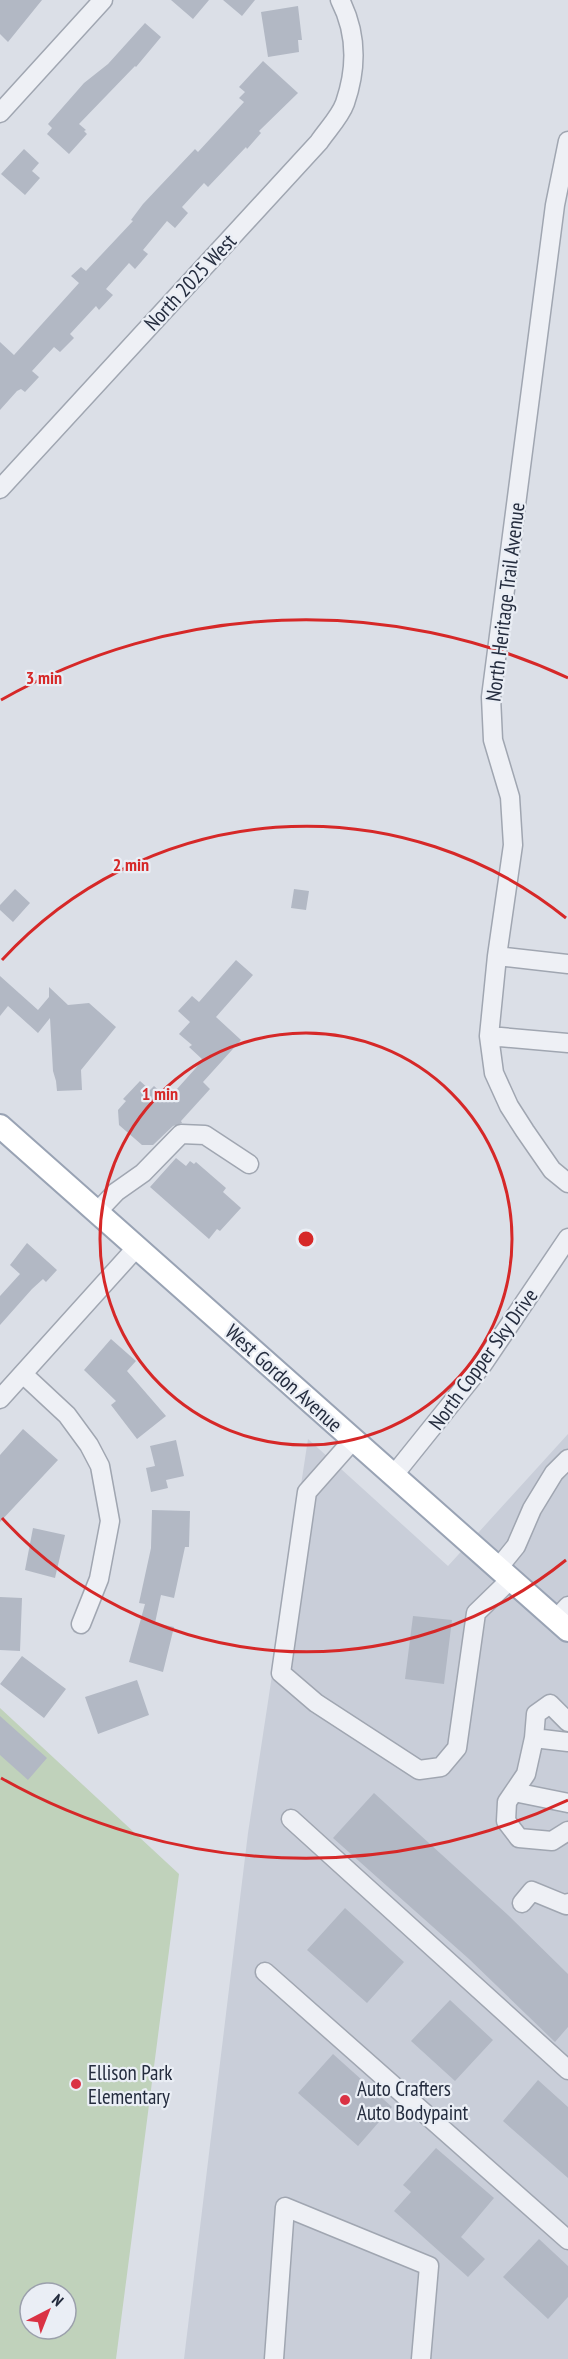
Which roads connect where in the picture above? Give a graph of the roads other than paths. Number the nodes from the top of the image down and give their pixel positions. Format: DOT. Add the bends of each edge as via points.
graph roads {
  1 [pos="103,0"];
  2 [pos="340,0"];
  3 [pos="0,113"];
  4 [pos="568,141"];
  5 [pos="0,489"];
  6 [pos="497,956"];
  7 [pos="568,964"];
  8 [pos="489,1036"];
  9 [pos="568,1043"];
  10 [pos="0,1126"];
  11 [pos="249,1164"];
  12 [pos="568,1183"];
  13 [pos="97,1212"];
  14 [pos="568,1239"];
  15 [pos="137,1247"];
  16 [pos="23,1374"];
  17 [pos="0,1399"];
  18 [pos="354,1440"];
  19 [pos="568,1459"];
  20 [pos="393,1476"];
  21 [pos="505,1573"];
  22 [pos="564,1618"];
  23 [pos="81,1624"];
  24 [pos="568,1722"];
  25 [pos="534,1738"];
  26 [pos="568,1742"];
  27 [pos="514,1792"];
  28 [pos="568,1803"];
  29 [pos="291,1819"];
  30 [pos="568,1831"];
  31 [pos="522,1903"];
  32 [pos="568,1903"];
  33 [pos="265,1972"];
  34 [pos="568,2070"];
  35 [pos="568,2240"];
  36 [pos="274,2359"];
  37 [pos="421,2359"];
  1 -- 3 [label="street"];
  2 -- 5 [label="street, North 2025 West" via="350,18 355,59 344,105 319,142"];
  4 -- 6 [label="street, North Heritage Trail Avenue" via="555,205 491,697 493,740 510,797 513,845"];
  6 -- 7 [label="street"];
  6 -- 8 [label="street, North Heritage Trail Avenue"];
  8 -- 9 [label="street"];
  8 -- 12 [label="street, North Heritage Trail Avenue" via="494,1073 509,1106 552,1170"];
  10 -- 13 [label="main road, West Gordon Avenue"];
  11 -- 13 [label="street" via="205,1135 182,1134"];
  13 -- 15 [label="main road, West Gordon Avenue"];
  14 -- 20 [label="street, North Copper Sky Drive" via="483,1364"];
  15 -- 16 [label="street"];
  15 -- 18 [label="main road, West Gordon Avenue"];
  16 -- 17 [label="street"];
  16 -- 23 [label="street" via="67,1415 100,1466 110,1521 99,1579"];
  18 -- 20 [label="main road, West Gordon Avenue"];
  18 -- 21 [label="street" via="307,1492 281,1673 308,1696 419,1770 441,1767 457,1748 476,1613"];
  19 -- 21 [label="street" via="554,1473 532,1509"];
  20 -- 21 [label="main road, West Gordon Avenue"];
  21 -- 22 [label="main road, West Gordon Avenue"];
  24 -- 25 [label="street" via="550,1704 536,1714"];
  25 -- 26 [label="street"];
  25 -- 27 [label="street" via="526,1774"];
  27 -- 28 [label="street"];
  27 -- 30 [label="street" via="507,1802 506,1821 519,1838 552,1841"];
  29 -- 34 [label="street"];
  31 -- 32 [label="street" via="532,1891"];
  33 -- 35 [label="street"];
  36 -- 37 [label="street" via="285,2207 429,2266"];
}
